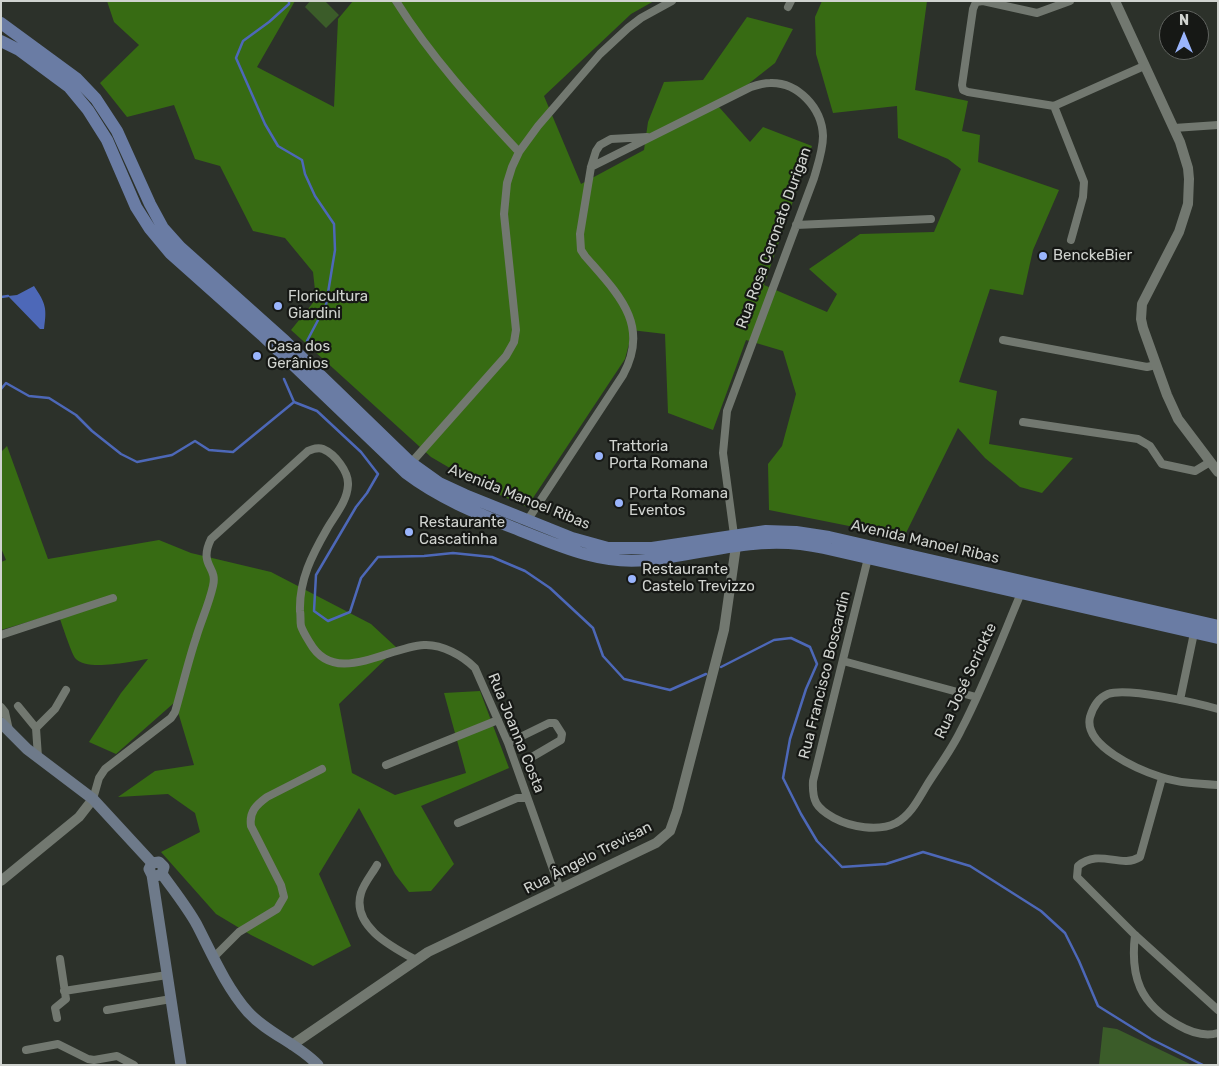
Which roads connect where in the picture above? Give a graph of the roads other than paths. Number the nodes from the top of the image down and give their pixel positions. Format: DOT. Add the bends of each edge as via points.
graph roads {
  1 [pos="396,1"];
  2 [pos="672,1"];
  3 [pos="1070,1"];
  4 [pos="1115,1"];
  5 [pos="976,2"];
  6 [pos="1,23"];
  7 [pos="1,41"];
  8 [pos="1144,66"];
  9 [pos="1054,106"];
  10 [pos="1218,125"];
  11 [pos="1174,128"];
  12 [pos="654,136"];
  13 [pos="519,152"];
  14 [pos="591,167"];
  15 [pos="931,219"];
  16 [pos="796,225"];
  17 [pos="1071,240"];
  18 [pos="266,331"];
  19 [pos="1003,340"];
  20 [pos="285,341"];
  21 [pos="272,345"];
  22 [pos="1156,365"];
  23 [pos="1023,422"];
  24 [pos="1210,462"];
  25 [pos="408,468"];
  26 [pos="1218,472"];
  27 [pos="527,520"];
  28 [pos="500,522"];
  29 [pos="735,540"];
  30 [pos="855,543"];
  31 [pos="824,548"];
  32 [pos="901,553"];
  33 [pos="868,558"];
  34 [pos="1016,580"];
  35 [pos="1044,586"];
  36 [pos="1000,588"];
  37 [pos="1021,593"];
  38 [pos="113,598"];
  39 [pos="1182,618"];
  40 [pos="1147,622"];
  41 [pos="1218,627"];
  42 [pos="1194,633"];
  43 [pos="1,635"];
  44 [pos="1218,638"];
  45 [pos="843,661"];
  46 [pos="66,690"];
  47 [pos="976,696"];
  48 [pos="1180,700"];
  49 [pos="18,706"];
  50 [pos="1,707"];
  51 [pos="1218,709"];
  52 [pos="498,720"];
  53 [pos="1,723"];
  54 [pos="36,728"];
  55 [pos="10,732"];
  56 [pos="508,743"];
  57 [pos="38,757"];
  58 [pos="532,757"];
  59 [pos="386,765"];
  60 [pos="322,768"];
  61 [pos="1162,778"];
  62 [pos="1218,785"];
  63 [pos="527,798"];
  64 [pos="814,798"];
  65 [pos="93,799"];
  66 [pos="458,823"];
  67 [pos="377,865"];
  68 [pos="157,875"];
  69 [pos="1,881"];
  70 [pos="560,889"];
  71 [pos="1135,935"];
  72 [pos="214,957"];
  73 [pos="60,959"];
  74 [pos="416,960"];
  75 [pos="167,975"];
  76 [pos="64,991"];
  77 [pos="171,999"];
  78 [pos="107,1010"];
  79 [pos="1218,1010"];
  80 [pos="57,1018"];
  81 [pos="1218,1033"];
  82 [pos="292,1045"];
  83 [pos="26,1050"];
  84 [pos="92,1062"];
  85 [pos="134,1065"];
  86 [pos="181,1065"];
  87 [pos="318,1065"];
  1 -- 13 [label="street" via="455,81"];
  2 -- 13 [label="street" via="641,18 614,39 544,118"];
  3 -- 5 [label="street" via="1037,13"];
  4 -- 8 [label="street"];
  5 -- 9 [label="street" via="963,90"];
  6 -- 18 [label="main road, Avenida Manoel Ribas" via="76,78 96,99 117,131 164,228"];
  7 -- 18 [label="main road, Avenida Manoel Ribas" via="19,50 69,87 107,140 136,207 150,229 170,253"];
  8 -- 9 [label="street"];
  8 -- 11 [label="street"];
  9 -- 17 [label="street" via="1084,182"];
  10 -- 11 [label="street"];
  11 -- 22 [label="street" via="1188,168 1190,192 1179,232 1142,304 1143,328"];
  12 -- 14 [label="street, Rua Rosa Ceronato Durigan"];
  12 -- 14 [label="street" via="605,141 596,151"];
  12 -- 16 [label="street, Rua Rosa Ceronato Durigan" via="751,87 770,83 791,87 816,111 823,136 816,170"];
  13 -- 25 [label="street" via="507,183 504,214 515,319 514,342 506,356"];
  14 -- 27 [label="street" via="580,234 581,250 620,297 628,312 633,348 623,375"];
  15 -- 16 [label="street"];
  16 -- 29 [label="street, Rua Rosa Ceronato Durigan" via="728,411 723,453"];
  18 -- 20 [label="main road, Avenida Manoel Ribas"];
  18 -- 21 [label="main road, Avenida Manoel Ribas"];
  19 -- 22 [label="street" via="1147,367"];
  20 -- 21 [label="main road" via="279,340"];
  20 -- 25 [label="main road, Avenida Manoel Ribas"];
  21 -- 25 [label="main road, Avenida Manoel Ribas"];
  22 -- 24 [label="street" via="1178,418"];
  23 -- 24 [label="street" via="1138,439 1150,446 1162,464 1181,470 1195,471"];
  24 -- 26 [label="street"];
  25 -- 27 [label="main road, Avenida Manoel Ribas" via="452,490"];
  25 -- 28 [label="main road, Avenida Manoel Ribas" via="438,495"];
  27 -- 28 [label="main road" via="522,525"];
  27 -- 29 [label="main road, Avenida Manoel Ribas" via="586,543 621,549"];
  28 -- 29 [label="main road, Avenida Manoel Ribas" via="567,549 614,560 644,561"];
  29 -- 30 [label="main road, Avenida Manoel Ribas" via="766,531 796,532"];
  29 -- 31 [label="main road, Avenida Manoel Ribas"];
  29 -- 70 [label="street, Rua Ângelo Trevisan" via="725,624 670,831 656,843"];
  30 -- 31 [label="main road" via="854,547 847,549"];
  30 -- 32 [label="main road, Avenida Manoel Ribas"];
  31 -- 33 [label="main road, Avenida Manoel Ribas"];
  32 -- 33 [label="main road" via="880,552"];
  32 -- 34 [label="main road, Avenida Manoel Ribas"];
  33 -- 36 [label="main road, Avenida Manoel Ribas"];
  33 -- 45 [label="street, Rua Francisco Boscardin"];
  34 -- 35 [label="main road, Avenida Manoel Ribas"];
  34 -- 36 [label="main road" via="1012,585"];
  35 -- 37 [label="main road" via="1027,588"];
  35 -- 39 [label="main road, Avenida Manoel Ribas"];
  36 -- 37 [label="main road, Avenida Manoel Ribas"];
  37 -- 40 [label="main road, Avenida Manoel Ribas"];
  37 -- 47 [label="street, Rua José Scrickte"];
  38 -- 43 [label="street"];
  39 -- 40 [label="main road" via="1177,623"];
  39 -- 41 [label="main road, Avenida Manoel Ribas"];
  40 -- 42 [label="main road, Avenida Manoel Ribas"];
  41 -- 42 [label="main road" via="1199,628"];
  42 -- 44 [label="main road, Avenida Manoel Ribas"];
  42 -- 48 [label="street"];
  45 -- 47 [label="street"];
  45 -- 64 [label="street, Rua Francisco Boscardin" via="815,772"];
  46 -- 54 [label="street" via="55,709"];
  47 -- 64 [label="street, Rua José Scrickte" via="957,738 913,806 898,822 870,828 848,824 830,815 816,804"];
  48 -- 51 [label="street"];
  48 -- 61 [label="street" via="1109,693 1100,698 1090,719 1093,736 1111,754"];
  49 -- 54 [label="street"];
  50 -- 55 [label="street"];
  52 -- 56 [label="street, Rua Joanna Costa"];
  52 -- 59 [label="street"];
  52 -- 65 [label="street, Rua Joanna Costa" via="475,668 467,660 438,647 412,647 341,665 316,653 301,626 304,578 308,564 343,503 348,485 344,469 323,449 315,448 211,539 206,558 213,587 175,712 172,718 104,769"];
  53 -- 55 [label="main road"];
  54 -- 57 [label="street"];
  55 -- 57 [label="main road"];
  56 -- 58 [label="street" via="555,723 562,734 561,740"];
  56 -- 63 [label="street, Rua Joanna Costa"];
  57 -- 65 [label="main road"];
  60 -- 72 [label="street" via="267,797 253,810 252,826 284,897 277,909 239,932"];
  61 -- 62 [label="street"];
  61 -- 71 [label="street" via="1140,857 1135,860 1092,858 1084,861 1076,871 1081,883"];
  63 -- 66 [label="street" via="517,798"];
  63 -- 70 [label="street, Rua Joanna Costa"];
  65 -- 68 [label="main road" via="152,863 149,869"];
  65 -- 69 [label="street" via="79,817"];
  67 -- 74 [label="street" via="362,892 360,902 365,920 384,940"];
  68 -- 72 [label="main road" via="190,914"];
  68 -- 75 [label="main road"];
  70 -- 74 [label="street, Rua Ângelo Trevisan"];
  71 -- 79 [label="street"];
  71 -- 81 [label="street" via="1134,969 1153,1009 1199,1034 1210,1036"];
  72 -- 82 [label="main road" via="246,1010 262,1026"];
  73 -- 76 [label="street"];
  74 -- 82 [label="street, Rua Ângelo Trevisan"];
  75 -- 76 [label="street"];
  75 -- 77 [label="main road"];
  76 -- 80 [label="street" via="66,999 55,1008"];
  77 -- 78 [label="street"];
  77 -- 86 [label="main road"];
  82 -- 87 [label="main road"];
  83 -- 84 [label="street" via="58,1044"];
  84 -- 85 [label="street" via="117,1056"];
}
